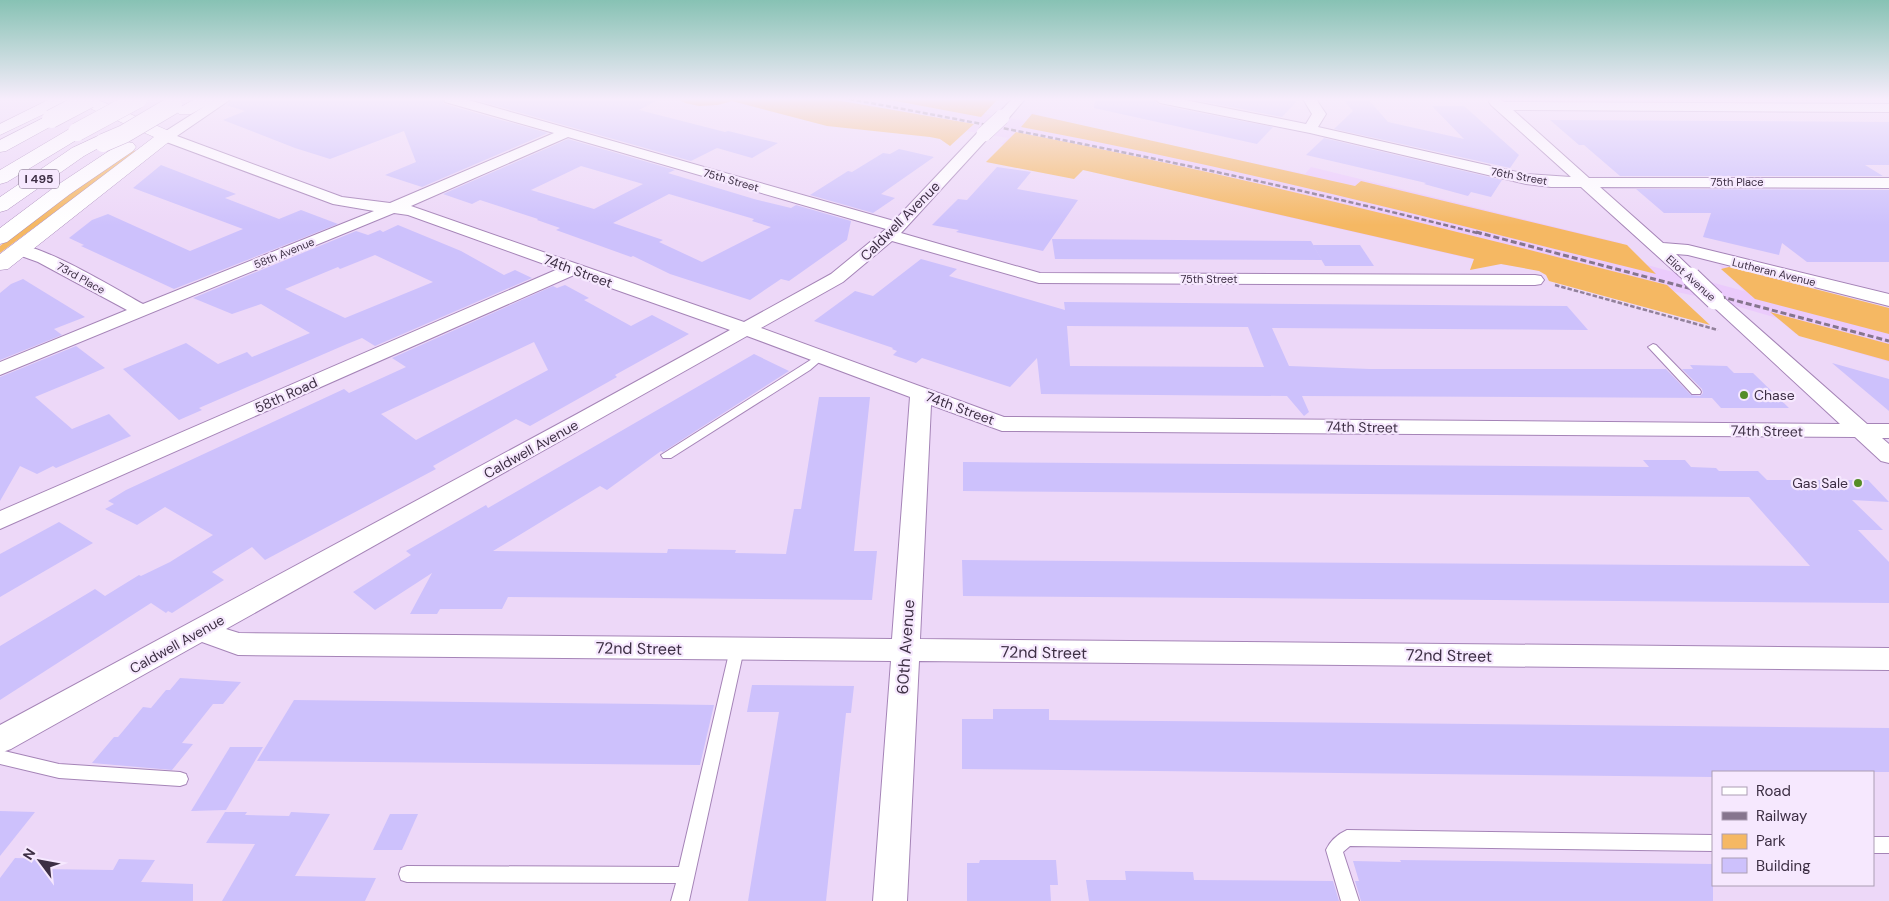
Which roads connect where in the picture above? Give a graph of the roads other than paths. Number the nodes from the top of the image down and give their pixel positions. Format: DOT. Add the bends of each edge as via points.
graph roads {
  1 [pos="17,141"];
  2 [pos="35,141"];
  3 [pos="45,141"];
  4 [pos="103,141"];
  5 [pos="134,141"];
  6 [pos="161,141"];
  7 [pos="177,141"];
  8 [pos="545,141"];
  9 [pos="596,141"];
  10 [pos="977,141"];
  11 [pos="1362,141"];
  12 [pos="1540,141"];
  13 [pos="0,147"];
  14 [pos="0,160"];
  15 [pos="0,178"];
  16 [pos="1585,182"];
  17 [pos="1889,183"];
  18 [pos="0,206"];
  19 [pos="393,208"];
  20 [pos="894,231"];
  21 [pos="0,238"];
  22 [pos="1658,248"];
  23 [pos="19,249"];
  24 [pos="0,264"];
  25 [pos="572,269"];
  26 [pos="1535,280"];
  27 [pos="1834,286"];
  28 [pos="1889,287"];
  29 [pos="1889,300"];
  30 [pos="142,311"];
  31 [pos="745,330"];
  32 [pos="1654,347"];
  33 [pos="820,357"];
  34 [pos="0,369"];
  35 [pos="1696,392"];
  36 [pos="921,394"];
  37 [pos="1862,431"];
  38 [pos="1889,431"];
  39 [pos="667,455"];
  40 [pos="1889,456"];
  41 [pos="0,521"];
  42 [pos="201,631"];
  43 [pos="737,649"];
  44 [pos="904,650"];
  45 [pos="1889,660"];
  46 [pos="0,740"];
  47 [pos="0,757"];
  48 [pos="180,779"];
  49 [pos="1712,843"];
  50 [pos="1874,845"];
  51 [pos="1889,845"];
  52 [pos="406,874"];
  53 [pos="685,875"];
  54 [pos="680,901"];
  55 [pos="890,901"];
  56 [pos="1350,901"];
  1 -- 13 [label="main road"];
  2 -- 14 [label="main road"];
  3 -- 15 [label="main road, I 495"];
  4 -- 18 [label="main road, I 495, bridge" via="78,152"];
  5 -- 21 [label="main road"];
  6 -- 23 [label="main road"];
  7 -- 19 [label="street, 74th Street" via="339,201"];
  8 -- 19 [label="street, 58th Avenue"];
  9 -- 20 [label="street, 75th Street"];
  10 -- 20 [label="street, Caldwell Avenue, bridge"];
  11 -- 16 [label="street, 76th Street" via="1526,179"];
  12 -- 16 [label="street, Eliot Avenue"];
  16 -- 17 [label="street, 75th Place"];
  16 -- 22 [label="street, Eliot Avenue"];
  19 -- 25 [label="street, 74th Street" via="411,211"];
  19 -- 30 [label="street, 58th Avenue"];
  20 -- 26 [label="street, 75th Street" via="1039,278"];
  20 -- 31 [label="street, Caldwell Avenue" via="862,261"];
  22 -- 27 [label="street, Lutheran Avenue" via="1688,250"];
  22 -- 37 [label="street, Eliot Avenue, bridge"];
  23 -- 24 [label="main road"];
  23 -- 30 [label="street, 73rd Place" via="44,258"];
  25 -- 31 [label="street, 74th Street"];
  25 -- 41 [label="street, 58th Road"];
  27 -- 28 [label="street"];
  27 -- 29 [label="street, Lutheran Avenue"];
  30 -- 34 [label="street, 58th Avenue"];
  31 -- 33 [label="street, 74th Street"];
  31 -- 42 [label="street, Caldwell Avenue"];
  32 -- 35 [label="lane"];
  33 -- 36 [label="street, 74th Street"];
  33 -- 39 [label="lane"];
  36 -- 37 [label="street, 74th Street" via="1002,424"];
  36 -- 44 [label="street, 60th Avenue"];
  37 -- 38 [label="street, 74th Street"];
  37 -- 40 [label="street, Eliot Avenue"];
  42 -- 43 [label="street, 72nd Street" via="238,644"];
  42 -- 46 [label="street, Caldwell Avenue"];
  43 -- 44 [label="street, 72nd Street"];
  43 -- 53 [label="lane"];
  44 -- 45 [label="street, 72nd Street"];
  44 -- 55 [label="street, 60th Avenue"];
  47 -- 48 [label="lane" via="59,771"];
  49 -- 56 [label="lane" via="1347,838 1334,850"];
  50 -- 51 [label="lane"];
  52 -- 53 [label="lane"];
  53 -- 54 [label="lane"];
}
